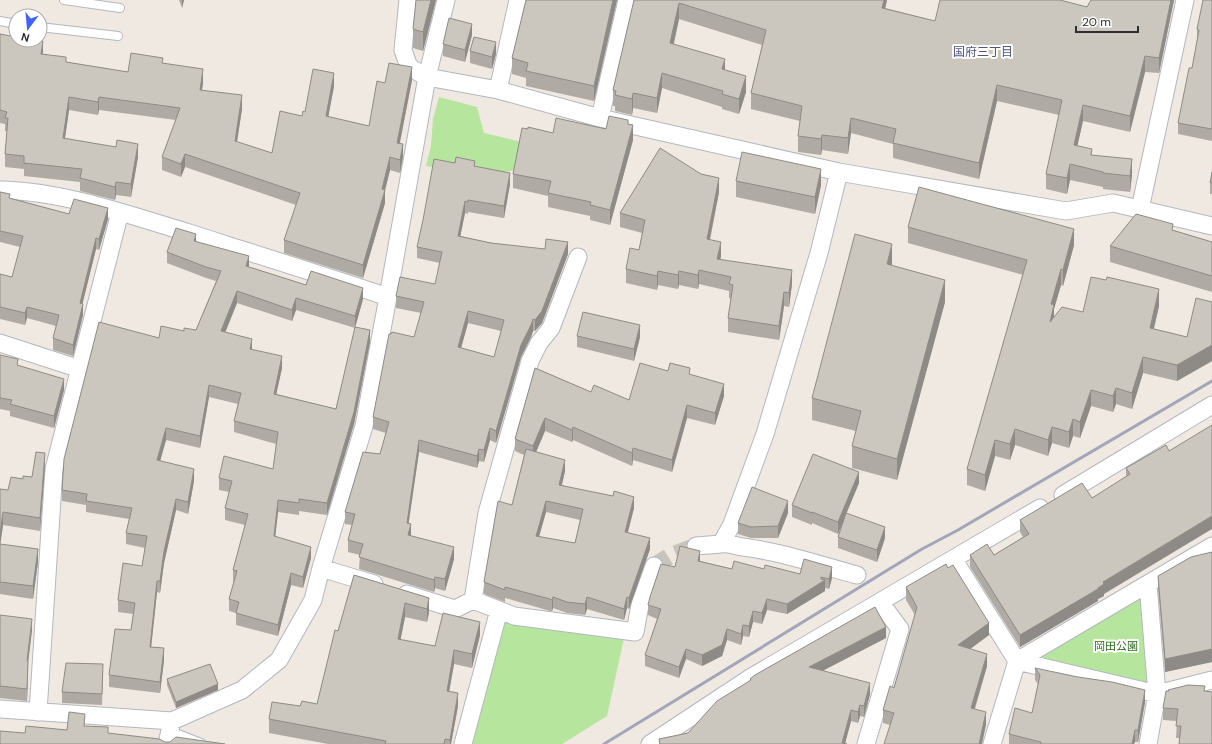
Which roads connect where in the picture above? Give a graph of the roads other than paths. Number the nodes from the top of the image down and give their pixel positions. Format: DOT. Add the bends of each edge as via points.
graph roads {
  1 [pos="64,0"];
  2 [pos="408,0"];
  3 [pos="446,0"];
  4 [pos="518,0"];
  5 [pos="627,0"];
  6 [pos="1186,0"];
  7 [pos="120,8"];
  8 [pos="48,28"];
  9 [pos="118,36"];
  10 [pos="427,77"];
  11 [pos="498,90"];
  12 [pos="600,118"];
  13 [pos="839,172"];
  14 [pos="0,190"];
  15 [pos="1140,209"];
  16 [pos="120,212"];
  17 [pos="1212,226"];
  18 [pos="578,257"];
  19 [pos="388,296"];
  20 [pos="0,344"];
  21 [pos="80,369"];
  22 [pos="1212,405"];
  23 [pos="721,544"];
  24 [pos="696,546"];
  25 [pos="1212,546"];
  26 [pos="954,560"];
  27 [pos="654,566"];
  28 [pos="321,568"];
  29 [pos="857,575"];
  30 [pos="1148,584"];
  31 [pos="473,600"];
  32 [pos="880,602"];
  33 [pos="499,610"];
  34 [pos="1017,661"];
  35 [pos="1212,680"];
  36 [pos="1157,694"];
  37 [pos="0,708"];
  38 [pos="38,712"];
  39 [pos="170,732"];
  40 [pos="204,744"];
  41 [pos="463,744"];
  42 [pos="650,744"];
  43 [pos="866,744"];
  44 [pos="992,744"];
  45 [pos="1148,744"];
  1 -- 7 [label="lane"];
  2 -- 10 [label="street" via="403,50 409,68"];
  3 -- 10 [label="street"];
  4 -- 11 [label="street"];
  5 -- 12 [label="street"];
  6 -- 15 [label="street"];
  8 -- 9 [label="lane"];
  10 -- 11 [label="street"];
  10 -- 19 [label="street"];
  11 -- 12 [label="street"];
  12 -- 13 [label="street"];
  13 -- 15 [label="street" via="1066,211 1113,203"];
  13 -- 23 [label="street" via="819,253 764,434 732,524"];
  14 -- 16 [label="street" via="18,190 52,196"];
  15 -- 17 [label="street"];
  16 -- 19 [label="street"];
  16 -- 21 [label="street"];
  18 -- 31 [label="street" via="551,328 540,343 528,368 487,513"];
  19 -- 28 [label="street" via="364,426"];
  20 -- 21 [label="street"];
  21 -- 38 [label="street" via="54,469"];
  22 -- 26 [label="street" via="1008,521"];
  23 -- 24 [label="street"];
  23 -- 29 [label="street" via="730,543 764,549"];
  25 -- 30 [label="street"];
  26 -- 32 [label="street"];
  26 -- 34 [label="street"];
  27 -- 33 [label="street" via="640,605 634,632 514,616"];
  28 -- 31 [label="street" via="455,609"];
  28 -- 39 [label="street" via="313,600 279,660 242,690"];
  30 -- 34 [label="street"];
  30 -- 36 [label="street"];
  31 -- 33 [label="street"];
  32 -- 42 [label="street" via="750,678"];
  32 -- 43 [label="street" via="900,629"];
  33 -- 41 [label="street"];
  34 -- 36 [label="street"];
  34 -- 44 [label="street"];
  35 -- 36 [label="street"];
  36 -- 45 [label="street"];
  37 -- 38 [label="street"];
  38 -- 39 [label="street"];
  39 -- 40 [label="lane"];
}
